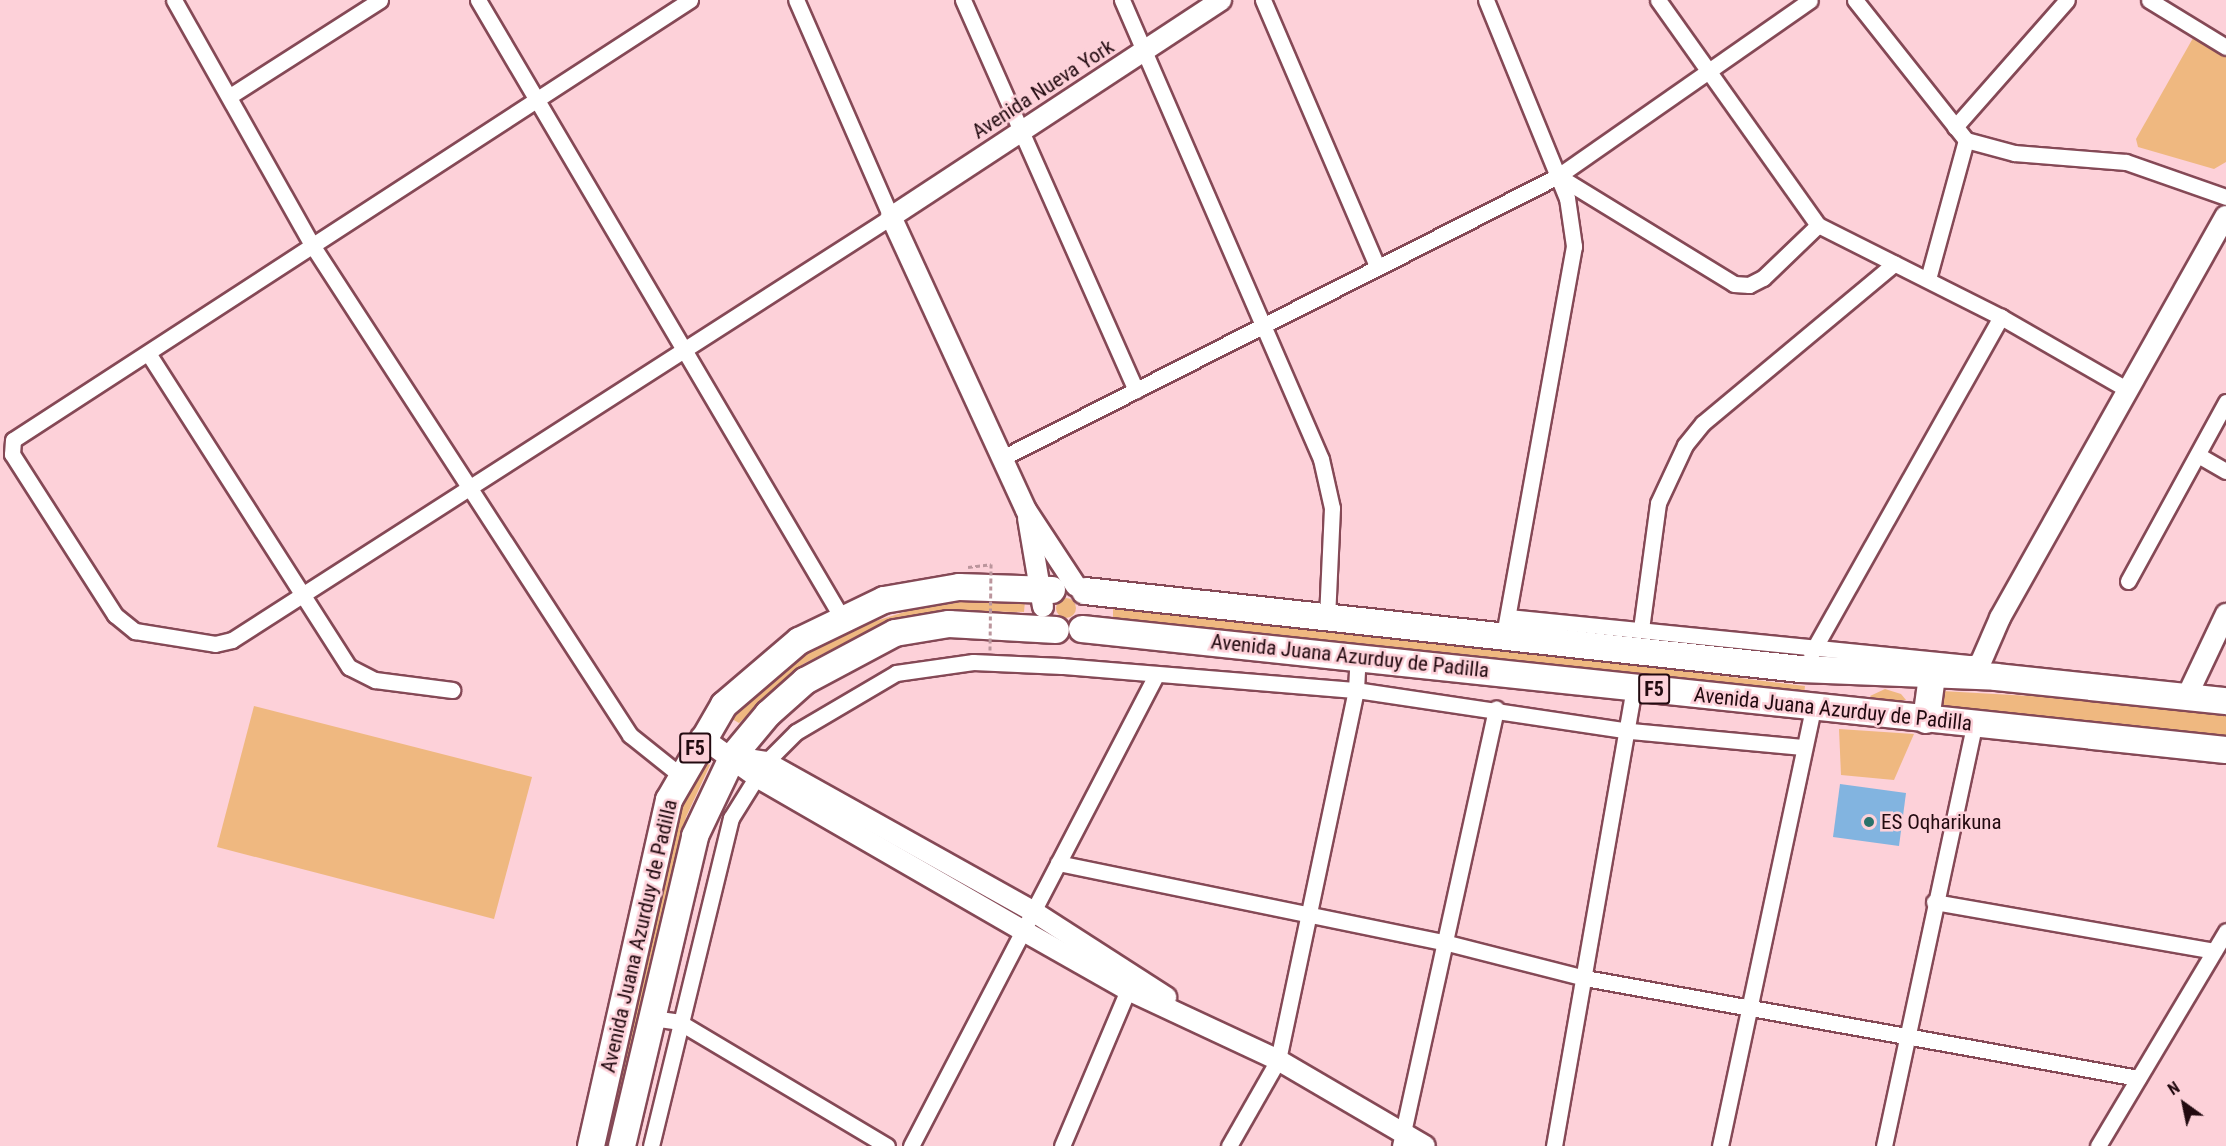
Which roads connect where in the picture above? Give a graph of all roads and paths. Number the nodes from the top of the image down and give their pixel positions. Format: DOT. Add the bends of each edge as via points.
graph roads {
  1 [pos="174,0"];
  2 [pos="380,0"];
  3 [pos="478,0"];
  4 [pos="690,0"];
  5 [pos="796,0"];
  6 [pos="963,0"];
  7 [pos="1122,0"];
  8 [pos="1221,0"];
  9 [pos="1263,0"];
  10 [pos="1486,0"];
  11 [pos="1658,0"];
  12 [pos="1810,0"];
  13 [pos="1855,0"];
  14 [pos="2067,0"];
  15 [pos="2151,4"];
  16 [pos="2226,47"];
  17 [pos="1146,50"];
  18 [pos="1708,70"];
  19 [pos="230,96"];
  20 [pos="536,100"];
  21 [pos="1955,127"];
  22 [pos="1021,132"];
  23 [pos="1966,140"];
  24 [pos="1558,176"];
  25 [pos="2226,197"];
  26 [pos="2226,216"];
  27 [pos="891,217"];
  28 [pos="1818,225"];
  29 [pos="312,245"];
  30 [pos="1894,264"];
  31 [pos="1377,266"];
  32 [pos="1928,279"];
  33 [pos="2001,317"];
  34 [pos="1263,324"];
  35 [pos="148,352"];
  36 [pos="682,354"];
  37 [pos="1136,390"];
  38 [pos="2128,390"];
  39 [pos="2226,402"];
  40 [pos="2198,455"];
  41 [pos="1002,458"];
  42 [pos="2226,471"];
  43 [pos="472,491"];
  44 [pos="1026,510"];
  45 [pos="968,563"];
  46 [pos="2128,581"];
  47 [pos="1059,593"];
  48 [pos="303,597"];
  49 [pos="2226,614"];
  50 [pos="842,618"];
  51 [pos="1327,619"];
  52 [pos="1506,628"];
  53 [pos="1082,629"];
  54 [pos="1641,629"];
  55 [pos="1056,630"];
  56 [pos="1816,646"];
  57 [pos="990,650"];
  58 [pos="1358,655"];
  59 [pos="1980,664"];
  60 [pos="1802,669"];
  61 [pos="1852,673"];
  62 [pos="1932,676"];
  63 [pos="1155,677"];
  64 [pos="1634,686"];
  65 [pos="452,690"];
  66 [pos="1356,690"];
  67 [pos="2187,696"];
  68 [pos="2226,701"];
  69 [pos="1496,708"];
  70 [pos="1813,708"];
  71 [pos="1846,711"];
  72 [pos="1926,720"];
  73 [pos="1974,725"];
  74 [pos="1630,731"];
  75 [pos="701,737"];
  76 [pos="1803,747"];
  77 [pos="2226,750"];
  78 [pos="733,756"];
  79 [pos="761,769"];
  80 [pos="680,775"];
  81 [pos="1058,863"];
  82 [pos="1934,902"];
  83 [pos="1031,910"];
  84 [pos="1308,916"];
  85 [pos="1020,929"];
  86 [pos="2226,931"];
  87 [pos="1448,943"];
  88 [pos="2214,951"];
  89 [pos="1585,978"];
  90 [pos="1128,990"];
  91 [pos="1749,1009"];
  92 [pos="652,1018"];
  93 [pos="679,1022"];
  94 [pos="1206,1023"];
  95 [pos="1907,1037"];
  96 [pos="1278,1060"];
  97 [pos="2138,1078"];
  98 [pos="1403,1141"];
  99 [pos="591,1146"];
  100 [pos="622,1146"];
  101 [pos="651,1146"];
  102 [pos="888,1146"];
  103 [pos="911,1146"];
  104 [pos="1062,1146"];
  105 [pos="1229,1146"];
  106 [pos="1425,1146"];
  107 [pos="1554,1146"];
  108 [pos="1720,1146"];
  109 [pos="1884,1146"];
  110 [pos="2098,1146"];
  1 -- 19 [label="street"];
  2 -- 19 [label="street"];
  3 -- 20 [label="street"];
  4 -- 20 [label="street"];
  5 -- 27 [label="street"];
  6 -- 22 [label="street"];
  7 -- 17 [label="street"];
  8 -- 17 [label="street, Avenida Nueva York"];
  9 -- 31 [label="street"];
  10 -- 24 [label="street"];
  11 -- 18 [label="street"];
  12 -- 18 [label="street"];
  13 -- 21 [label="street"];
  14 -- 21 [label="street"];
  15 -- 16 [label="street"];
  17 -- 22 [label="street, Avenida Nueva York"];
  17 -- 34 [label="street"];
  18 -- 24 [label="street"];
  18 -- 28 [label="street"];
  19 -- 29 [label="street"];
  20 -- 29 [label="street"];
  20 -- 36 [label="street"];
  21 -- 23 [label="street"];
  22 -- 27 [label="street, Avenida Nueva York"];
  22 -- 37 [label="street"];
  23 -- 25 [label="street" via="2014,153 2126,162"];
  23 -- 32 [label="street"];
  24 -- 28 [label="street" via="1734,284 1749,285 1763,278"];
  24 -- 31 [label="street"];
  24 -- 52 [label="street" via="1574,246 1569,293"];
  26 -- 38 [label="street"];
  27 -- 36 [label="street"];
  27 -- 41 [label="street"];
  28 -- 30 [label="street"];
  29 -- 35 [label="street"];
  29 -- 43 [label="street"];
  30 -- 32 [label="street"];
  30 -- 54 [label="street" via="1703,423 1685,445 1659,503"];
  31 -- 34 [label="street"];
  32 -- 33 [label="street"];
  33 -- 38 [label="street"];
  33 -- 56 [label="street"];
  34 -- 37 [label="street"];
  34 -- 51 [label="street" via="1328,482 1333,536"];
  35 -- 48 [label="street"];
  35 -- 48 [label="street" via="13,440 19,464 115,615 135,631 215,644 232,640"];
  36 -- 43 [label="street"];
  36 -- 50 [label="street"];
  37 -- 41 [label="street"];
  38 -- 59 [label="street" via="2000,618"];
  39 -- 40 [label="street"];
  40 -- 42 [label="street"];
  40 -- 46 [label="street"];
  41 -- 44 [label="street"];
  43 -- 48 [label="street"];
  43 -- 80 [label="street" via="630,735"];
  44 -- 47 [label="street"];
  44 -- 47 [label="street"];
  45 -- 57 [label="path, bridge" via="991,564"];
  47 -- 50 [label="highway, Avenida Juana Azurduy de Padilla / F5" via="918,591"];
  47 -- 51 [label="highway, Avenida Juana Azurduy de Padilla / F5"];
  47 -- 53 [label="highway" via="1092,609"];
  47 -- 55 [label="highway"];
  48 -- 65 [label="street" via="349,667 375,680"];
  49 -- 67 [label="street"];
  50 -- 75 [label="highway, Avenida Juana Azurduy de Padilla / F5" via="755,674"];
  51 -- 52 [label="highway, Avenida Juana Azurduy de Padilla / F5"];
  52 -- 54 [label="street"];
  52 -- 60 [label="highway, Avenida Juana Azurduy de Padilla / F5"];
  53 -- 55 [label="highway, F5"];
  53 -- 58 [label="highway, Avenida Juana Azurduy de Padilla / F5"];
  54 -- 56 [label="street"];
  55 -- 78 [label="highway, Avenida Juana Azurduy de Padilla / F5" via="949,624 873,641 805,681"];
  56 -- 59 [label="street"];
  56 -- 60 [label="street"];
  58 -- 64 [label="highway, Avenida Juana Azurduy de Padilla / F5"];
  58 -- 66 [label="street"];
  59 -- 62 [label="street"];
  60 -- 61 [label="highway, Avenida Juana Azurduy de Padilla / F5"];
  61 -- 62 [label="highway, Avenida Juana Azurduy de Padilla / F5"];
  61 -- 71 [label="highway"];
  62 -- 67 [label="highway, Avenida Juana Azurduy de Padilla / F5"];
  62 -- 72 [label="highway"];
  63 -- 66 [label="street"];
  63 -- 79 [label="street" via="973,662 896,673 838,703"];
  63 -- 81 [label="street"];
  64 -- 70 [label="highway, Avenida Juana Azurduy de Padilla / F5"];
  64 -- 74 [label="street"];
  66 -- 69 [label="street"];
  66 -- 84 [label="street"];
  67 -- 68 [label="highway, Avenida Juana Azurduy de Padilla / F5"];
  69 -- 74 [label="street"];
  69 -- 87 [label="street"];
  70 -- 71 [label="highway, Avenida Juana Azurduy de Padilla / F5"];
  70 -- 76 [label="street"];
  71 -- 72 [label="highway, Avenida Juana Azurduy de Padilla / F5"];
  72 -- 73 [label="highway, Avenida Juana Azurduy de Padilla / F5"];
  73 -- 77 [label="highway, Avenida Juana Azurduy de Padilla / F5"];
  73 -- 82 [label="street"];
  74 -- 76 [label="street"];
  74 -- 89 [label="street"];
  75 -- 78 [label="street"];
  75 -- 80 [label="highway, Avenida Juana Azurduy de Padilla / F5"];
  76 -- 91 [label="street"];
  78 -- 79 [label="street"];
  78 -- 92 [label="highway, Avenida Juana Azurduy de Padilla / F5" via="695,836"];
  79 -- 83 [label="street"];
  79 -- 85 [label="street"];
  79 -- 93 [label="street" via="731,819"];
  80 -- 99 [label="highway, Avenida Juana Azurduy de Padilla / F5" via="661,829"];
  81 -- 83 [label="street"];
  81 -- 84 [label="street"];
  82 -- 88 [label="street"];
  82 -- 95 [label="street"];
  83 -- 85 [label="street"];
  83 -- 94 [label="street"];
  84 -- 87 [label="street"];
  84 -- 96 [label="street"];
  85 -- 90 [label="street"];
  85 -- 103 [label="street"];
  86 -- 88 [label="street"];
  87 -- 89 [label="street"];
  87 -- 98 [label="street"];
  88 -- 97 [label="street"];
  89 -- 91 [label="street"];
  89 -- 107 [label="street"];
  90 -- 94 [label="street"];
  90 -- 104 [label="street"];
  91 -- 95 [label="street"];
  91 -- 108 [label="street"];
  92 -- 93 [label="street"];
  92 -- 100 [label="highway, Avenida Juana Azurduy de Padilla / F5"];
  93 -- 101 [label="street"];
  93 -- 102 [label="street"];
  94 -- 96 [label="street"];
  95 -- 97 [label="street"];
  95 -- 109 [label="street"];
  96 -- 98 [label="street"];
  96 -- 105 [label="street"];
  97 -- 110 [label="street"];
  98 -- 106 [label="street"];
}
